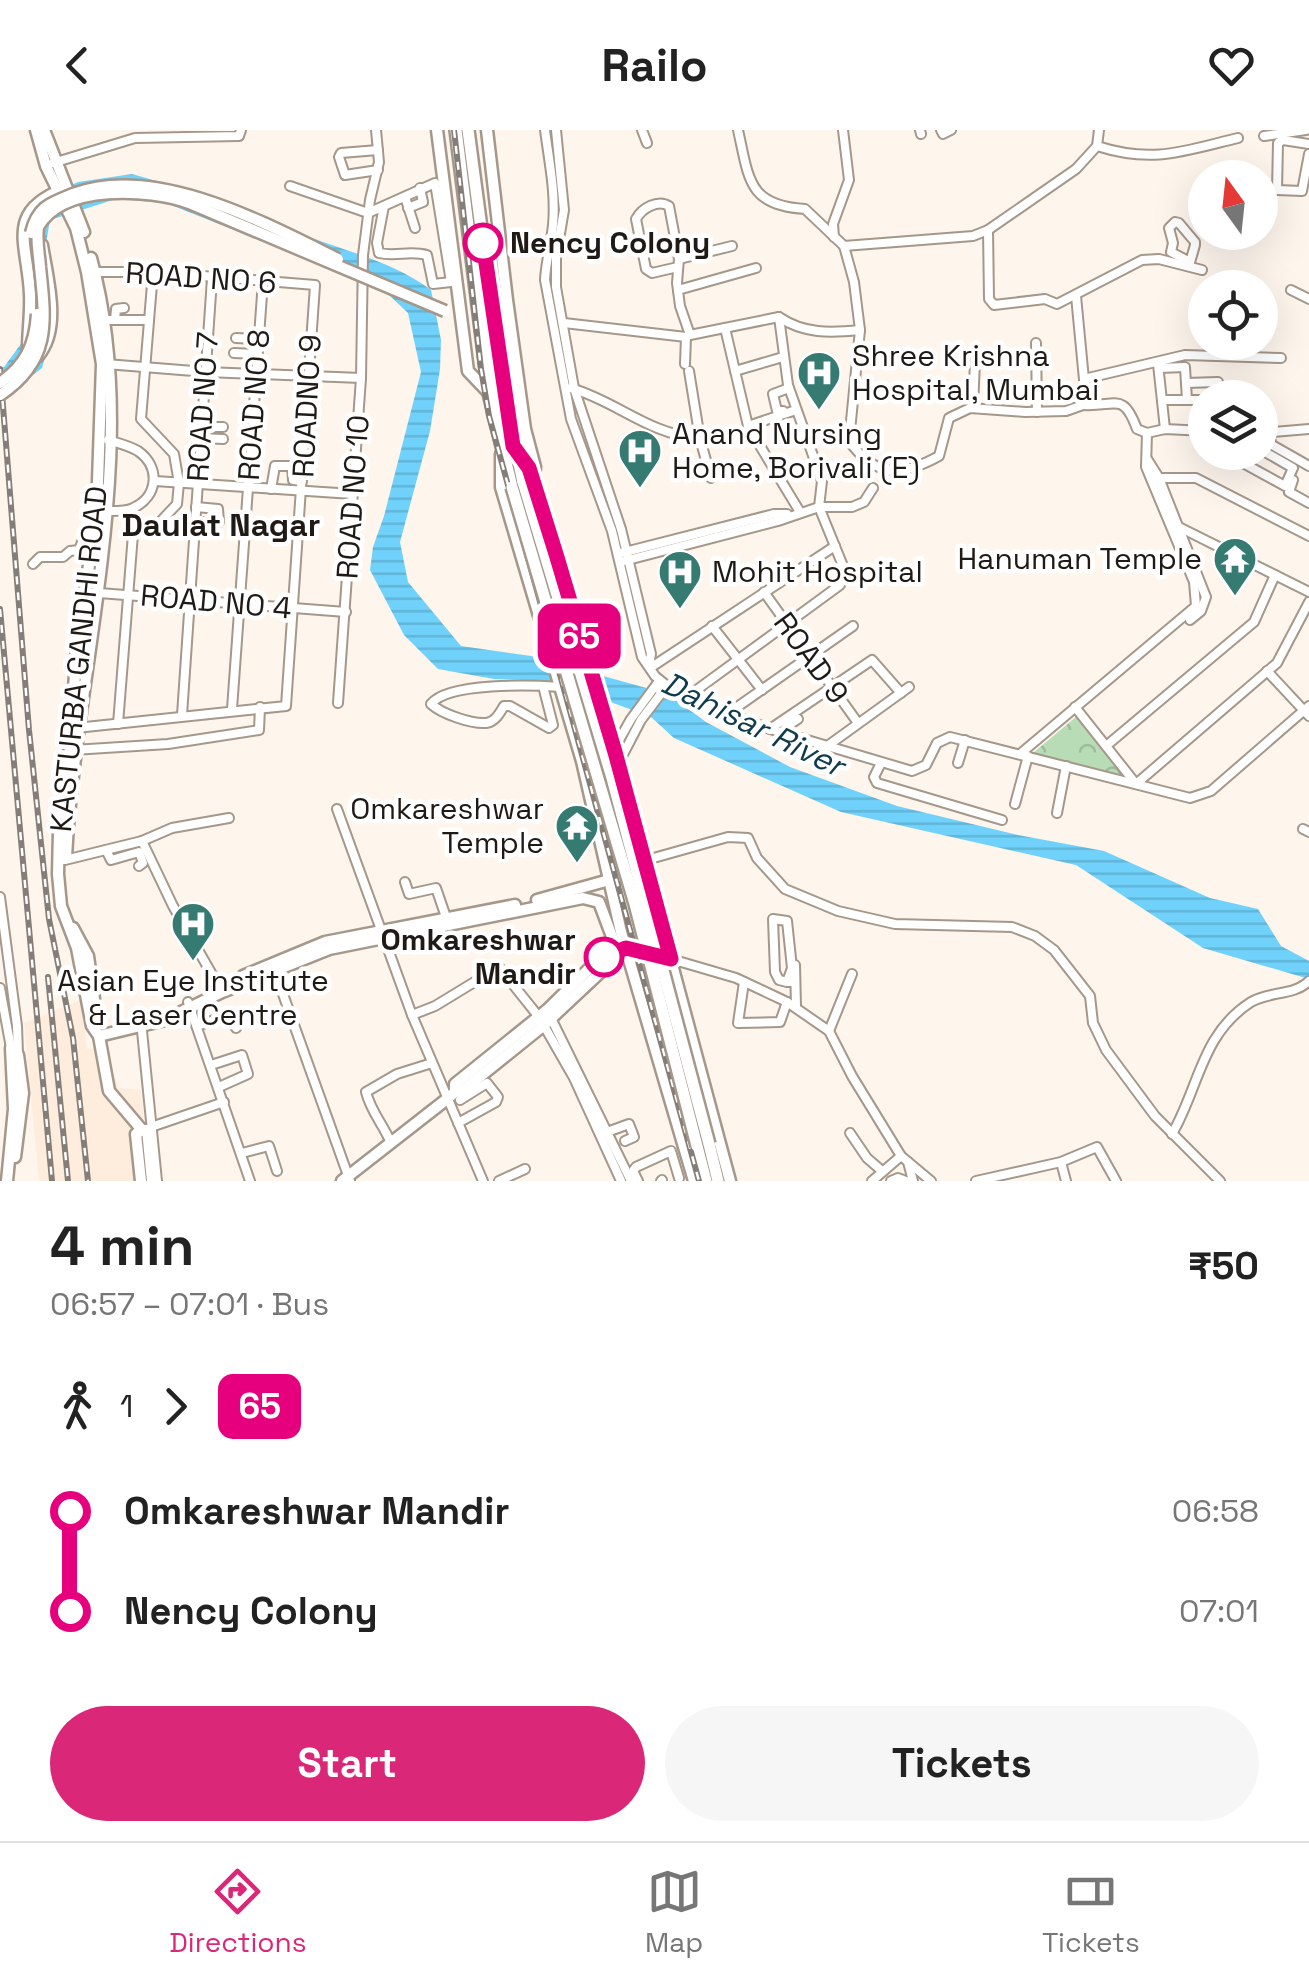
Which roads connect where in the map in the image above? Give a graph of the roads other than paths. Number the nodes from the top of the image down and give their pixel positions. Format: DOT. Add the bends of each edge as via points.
graph roads {
  1 [pos="36,130"];
  2 [pos="44,130"];
  3 [pos="376,130"];
  4 [pos="437,130"];
  5 [pos="456,130"];
  6 [pos="468,130"];
  7 [pos="487,130"];
  8 [pos="545,130"];
  9 [pos="556,130"];
  10 [pos="642,130"];
  11 [pos="738,130"];
  12 [pos="843,130"];
  13 [pos="941,130"];
  14 [pos="951,130"];
  15 [pos="1099,130"];
  16 [pos="1306,130"];
  17 [pos="1287,132"];
  18 [pos="210,133"];
  19 [pos="240,133"];
  20 [pos="1266,134"];
  21 [pos="1238,138"];
  22 [pos="647,142"];
  23 [pos="1309,144"];
  24 [pos="1098,146"];
  25 [pos="378,150"];
  26 [pos="1309,154"];
  27 [pos="53,170"];
  28 [pos="378,170"];
  29 [pos="290,186"];
  30 [pos="420,188"];
  31 [pos="62,189"];
  32 [pos="405,197"];
  33 [pos="384,206"];
  34 [pos="408,208"];
  35 [pos="73,213"];
  36 [pos="368,213"];
  37 [pos="415,228"];
  38 [pos="988,230"];
  39 [pos="834,237"];
  40 [pos="732,246"];
  41 [pos="844,246"];
  42 [pos="379,253"];
  43 [pos="364,254"];
  44 [pos="679,263"];
  45 [pos="1190,264"];
  46 [pos="756,268"];
  47 [pos="1202,270"];
  48 [pos="91,272"];
  49 [pos="153,272"];
  50 [pos="212,279"];
  51 [pos="263,281"];
  52 [pos="315,285"];
  53 [pos="678,290"];
  54 [pos="1291,290"];
  55 [pos="1076,296"];
  56 [pos="1309,298"];
  57 [pos="450,306"];
  58 [pos="124,308"];
  59 [pos="99,316"];
  60 [pos="779,317"];
  61 [pos="115,320"];
  62 [pos="144,320"];
  63 [pos="553,322"];
  64 [pos="564,323"];
  65 [pos="725,328"];
  66 [pos="860,330"];
  67 [pos="236,338"];
  68 [pos="256,339"];
  69 [pos="1036,343"];
  70 [pos="234,353"];
  71 [pos="254,354"];
  72 [pos="33,356"];
  73 [pos="782,358"];
  74 [pos="1281,358"];
  75 [pos="975,361"];
  76 [pos="106,364"];
  77 [pos="1158,364"];
  78 [pos="145,366"];
  79 [pos="735,371"];
  80 [pos="206,372"];
  81 [pos="255,372"];
  82 [pos="361,378"];
  83 [pos="295,379"];
  84 [pos="1084,379"];
  85 [pos="0,383"];
  86 [pos="1186,383"];
  87 [pos="569,388"];
  88 [pos="785,392"];
  89 [pos="489,393"];
  90 [pos="0,396"];
  91 [pos="1162,400"];
  92 [pos="1187,400"];
  93 [pos="1083,405"];
  94 [pos="973,408"];
  95 [pos="790,410"];
  96 [pos="1037,412"];
  97 [pos="748,426"];
  98 [pos="203,427"];
  99 [pos="223,428"];
  100 [pos="1165,429"];
  101 [pos="1309,429"];
  102 [pos="1188,430"];
  103 [pos="1278,432"];
  104 [pos="1146,434"];
  105 [pos="202,438"];
  106 [pos="223,439"];
  107 [pos="700,439"];
  108 [pos="105,441"];
  109 [pos="507,446"];
  110 [pos="1278,449"];
  111 [pos="1278,459"];
  112 [pos="1306,465"];
  113 [pos="1254,470"];
  114 [pos="1256,470"];
  115 [pos="1263,475"];
  116 [pos="711,478"];
  117 [pos="1155,479"];
  118 [pos="155,481"];
  119 [pos="179,483"];
  120 [pos="198,484"];
  121 [pos="523,484"];
  122 [pos="302,486"];
  123 [pos="248,488"];
  124 [pos="873,488"];
  125 [pos="271,489"];
  126 [pos="353,494"];
  127 [pos="1309,503"];
  128 [pos="819,507"];
  129 [pos="198,508"];
  130 [pos="101,511"];
  131 [pos="796,513"];
  132 [pos="197,522"];
  133 [pos="1174,527"];
  134 [pos="95,533"];
  135 [pos="1309,536"];
  136 [pos="834,546"];
  137 [pos="623,557"];
  138 [pos="32,564"];
  139 [pos="1275,575"];
  140 [pos="91,592"];
  141 [pos="764,592"];
  142 [pos="1309,592"];
  143 [pos="128,595"];
  144 [pos="190,598"];
  145 [pos="240,602"];
  146 [pos="1309,602"];
  147 [pos="293,608"];
  148 [pos="346,612"];
  149 [pos="787,624"];
  150 [pos="712,626"];
  151 [pos="852,626"];
  152 [pos="812,655"];
  153 [pos="738,660"];
  154 [pos="649,667"];
  155 [pos="1267,671"];
  156 [pos="543,686"];
  157 [pos="502,687"];
  158 [pos="561,688"];
  159 [pos="660,688"];
  160 [pos="833,688"];
  161 [pos="762,690"];
  162 [pos="687,697"];
  163 [pos="338,702"];
  164 [pos="432,702"];
  165 [pos="417,703"];
  166 [pos="504,706"];
  167 [pos="260,707"];
  168 [pos="601,707"];
  169 [pos="232,709"];
  170 [pos="1077,709"];
  171 [pos="1307,711"];
  172 [pos="730,712"];
  173 [pos="182,715"];
  174 [pos="792,720"];
  175 [pos="635,722"];
  176 [pos="858,723"];
  177 [pos="118,724"];
  178 [pos="76,728"];
  179 [pos="770,730"];
  180 [pos="803,734"];
  181 [pos="965,740"];
  182 [pos="1106,746"];
  183 [pos="826,747"];
  184 [pos="73,750"];
  185 [pos="614,750"];
  186 [pos="1024,755"];
  187 [pos="582,760"];
  188 [pos="958,763"];
  189 [pos="618,764"];
  190 [pos="881,764"];
  191 [pos="1066,766"];
  192 [pos="586,776"];
  193 [pos="1136,784"];
  194 [pos="1015,804"];
  195 [pos="337,809"];
  196 [pos="1057,814"];
  197 [pos="229,818"];
  198 [pos="1002,820"];
  199 [pos="142,841"];
  200 [pos="106,850"];
  201 [pos="62,860"];
  202 [pos="139,866"];
  203 [pos="646,869"];
  204 [pos="609,881"];
  205 [pos="404,882"];
  206 [pos="0,897"];
  207 [pos="447,920"];
  208 [pos="382,934"];
  209 [pos="618,944"];
  210 [pos="4,949"];
  211 [pos="671,959"];
  212 [pos="795,960"];
  213 [pos="272,966"];
  214 [pos="852,974"];
  215 [pos="744,982"];
  216 [pos="791,982"];
  217 [pos="1307,984"];
  218 [pos="0,988"];
  219 [pos="220,989"];
  220 [pos="14,999"];
  221 [pos="2,1001"];
  222 [pos="792,1004"];
  223 [pos="189,1005"];
  224 [pos="412,1014"];
  225 [pos="545,1018"];
  226 [pos="142,1024"];
  227 [pos="197,1026"];
  228 [pos="236,1028"];
  229 [pos="829,1031"];
  230 [pos="101,1033"];
  231 [pos="10,1051"];
  232 [pos="0,1056"];
  233 [pos="432,1063"];
  234 [pos="211,1065"];
  235 [pos="219,1088"];
  236 [pos="454,1097"];
  237 [pos="224,1102"];
  238 [pos="0,1110"];
  239 [pos="594,1114"];
  240 [pos="14,1116"];
  241 [pos="458,1123"];
  242 [pos="147,1129"];
  243 [pos="607,1132"];
  244 [pos="850,1133"];
  245 [pos="1172,1134"];
  246 [pos="625,1141"];
  247 [pos="391,1142"];
  248 [pos="703,1145"];
  249 [pos="609,1147"];
  250 [pos="242,1153"];
  251 [pos="905,1159"];
  252 [pos="1061,1162"];
  253 [pos="525,1169"];
  254 [pos="277,1171"];
  255 [pos="882,1171"];
  256 [pos="679,1178"];
  257 [pos="347,1179"];
  258 [pos="10,1181"];
  259 [pos="141,1181"];
  260 [pos="154,1181"];
  261 [pos="250,1181"];
  262 [pos="484,1181"];
  263 [pos="498,1181"];
  264 [pos="622,1181"];
  265 [pos="634,1181"];
  266 [pos="694,1181"];
  267 [pos="706,1181"];
  268 [pos="718,1181"];
  269 [pos="730,1181"];
  270 [pos="872,1181"];
  271 [pos="891,1181"];
  272 [pos="909,1181"];
  273 [pos="932,1181"];
  274 [pos="976,1181"];
  275 [pos="1066,1181"];
  276 [pos="1116,1181"];
  277 [pos="1220,1181"];
  1 -- 27 [label="main road"];
  2 -- 27 [label="main road"];
  3 -- 25 [label="street, ROAD NO 10"];
  4 -- 57 [label="main road"];
  5 -- 89 [label="highway"];
  6 -- 109 [label="highway"];
  7 -- 121 [label="main road" via="516,370 535,468"];
  8 -- 63 [label="street" via="554,196 545,280"];
  9 -- 64 [label="street" via="564,210 556,287"];
  10 -- 22 [label="street"];
  11 -- 39 [label="street" via="760,198 805,209"];
  12 -- 39 [label="street" via="849,180 832,224"];
  13 -- 14 [label="street"];
  15 -- 24 [label="street"];
  16 -- 17 [label="street"];
  17 -- 20 [label="street"];
  18 -- 19 [label="street"];
  18 -- 27 [label="street" via="134,138"];
  21 -- 24 [label="street" via="1145,157"];
  23 -- 26 [label="street" via="1278,142 1277,190 1302,192"];
  24 -- 38 [label="street"];
  25 -- 28 [label="street, ROAD NO 10"];
  25 -- 28 [label="street" via="340,157 345,175"];
  27 -- 31 [label="main road"];
  28 -- 36 [label="street, ROAD NO 10"];
  29 -- 36 [label="street"];
  30 -- 32 [label="street"];
  30 -- 34 [label="street" via="423,202"];
  30 -- 42 [label="street" via="436,184 451,282 434,284 427,255"];
  31 -- 35 [label="main road, KASTURBA GANDHI ROAD, bridge"];
  31 -- 72 [label="main road, bridge" via="34,204 23,225"];
  32 -- 33 [label="street"];
  32 -- 34 [label="street"];
  33 -- 36 [label="street"];
  33 -- 42 [label="street"];
  34 -- 37 [label="street"];
  35 -- 48 [label="main road, KASTURBA GANDHI ROAD"];
  35 -- 72 [label="main road, bridge" via="49,218 42,232 48,340"];
  36 -- 43 [label="street, ROAD NO 10"];
  38 -- 41 [label="street"];
  38 -- 55 [label="street" via="994,305 1046,299 1058,304"];
  39 -- 41 [label="street"];
  40 -- 44 [label="street"];
  41 -- 66 [label="street"];
  42 -- 43 [label="street"];
  43 -- 82 [label="street, ROAD NO 10, bridge"];
  44 -- 44 [label="street" via="668,206 647,207 636,219 646,269 652,273"];
  44 -- 53 [label="street"];
  45 -- 45 [label="street" via="1194,242 1174,222 1171,252"];
  45 -- 47 [label="street"];
  45 -- 55 [label="street" via="1142,260"];
  46 -- 53 [label="street"];
  48 -- 49 [label="street, ROAD NO 6"];
  48 -- 59 [label="main road, KASTURBA GANDHI ROAD"];
  49 -- 50 [label="street, ROAD NO 6"];
  49 -- 62 [label="street"];
  50 -- 51 [label="street, ROAD NO 6"];
  50 -- 80 [label="street, ROAD NO 7"];
  51 -- 52 [label="street, ROAD NO 6"];
  51 -- 68 [label="street, ROAD NO 8"];
  52 -- 83 [label="street, ROADNO 9"];
  53 -- 65 [label="street" via="690,335"];
  54 -- 56 [label="street"];
  55 -- 84 [label="street"];
  57 -- 72 [label="main road, bridge" via="171,196 121,191 52,210 38,227 44,327"];
  57 -- 89 [label="main road" via="460,317 468,371"];
  58 -- 61 [label="street" via="116,309"];
  59 -- 61 [label="street"];
  59 -- 76 [label="main road, KASTURBA GANDHI ROAD"];
  60 -- 65 [label="street"];
  60 -- 66 [label="street" via="810,330"];
  60 -- 73 [label="street"];
  61 -- 62 [label="street"];
  62 -- 78 [label="street"];
  63 -- 64 [label="street"];
  63 -- 87 [label="street"];
  64 -- 87 [label="street"];
  64 -- 107 [label="street" via="686,337"];
  65 -- 79 [label="street"];
  66 -- 94 [label="street" via="850,441 874,468 893,472 939,456 950,418"];
  67 -- 68 [label="street"];
  68 -- 71 [label="street, ROAD NO 8"];
  69 -- 96 [label="street"];
  70 -- 71 [label="street"];
  71 -- 81 [label="street, ROAD NO 8"];
  72 -- 85 [label="main road, bridge"];
  72 -- 90 [label="main road, bridge" via="19,382"];
  73 -- 79 [label="street"];
  73 -- 88 [label="street"];
  74 -- 77 [label="street" via="1185,355"];
  75 -- 94 [label="street"];
  76 -- 78 [label="street"];
  76 -- 108 [label="main road, KASTURBA GANDHI ROAD"];
  77 -- 84 [label="street"];
  77 -- 86 [label="street" via="1184,366"];
  77 -- 91 [label="street"];
  78 -- 80 [label="street"];
  78 -- 119 [label="street" via="141,419 174,454"];
  79 -- 97 [label="street"];
  80 -- 81 [label="street"];
  80 -- 98 [label="street, ROAD NO 7"];
  81 -- 83 [label="street"];
  81 -- 123 [label="street, ROAD NO 8"];
  82 -- 83 [label="street"];
  82 -- 126 [label="street, ROAD NO 10"];
  83 -- 122 [label="street, ROADNO 9"];
  84 -- 93 [label="street"];
  86 -- 92 [label="street"];
  87 -- 107 [label="street" via="651,428"];
  87 -- 137 [label="street"];
  88 -- 95 [label="street"];
  88 -- 95 [label="street" via="773,394 777,411"];
  89 -- 109 [label="highway"];
  91 -- 92 [label="street"];
  91 -- 100 [label="street"];
  93 -- 96 [label="street"];
  93 -- 104 [label="street" via="1121,402"];
  94 -- 96 [label="street"];
  95 -- 97 [label="street"];
  95 -- 128 [label="street" via="822,481"];
  97 -- 131 [label="street"];
  98 -- 99 [label="street"];
  98 -- 105 [label="street, ROAD NO 7"];
  100 -- 102 [label="street"];
  100 -- 104 [label="street"];
  101 -- 103 [label="street"];
  104 -- 117 [label="street"];
  105 -- 106 [label="street"];
  105 -- 120 [label="street, ROAD NO 7"];
  107 -- 116 [label="street"];
  108 -- 118 [label="street" via="137,450 151,464"];
  108 -- 130 [label="main road, KASTURBA GANDHI ROAD"];
  109 -- 121 [label="highway"];
  109 -- 158 [label="main road" via="502,487"];
  110 -- 112 [label="street"];
  111 -- 115 [label="street" via="1294,468 1284,486"];
  112 -- 127 [label="street" via="1289,492"];
  113 -- 115 [label="street"];
  114 -- 115 [label="street"];
  117 -- 133 [label="street"];
  117 -- 135 [label="street" via="1196,478"];
  118 -- 119 [label="street"];
  118 -- 130 [label="street" via="150,497 131,509"];
  119 -- 120 [label="street"];
  119 -- 143 [label="street" via="176,504 160,522 134,534"];
  120 -- 123 [label="street"];
  120 -- 129 [label="street, ROAD NO 7"];
  121 -- 168 [label="main road"];
  121 -- 248 [label="highway, bridge" via="612,778"];
  122 -- 125 [label="street"];
  122 -- 125 [label="street" via="293,480 293,467 274,466"];
  122 -- 126 [label="street"];
  122 -- 147 [label="street, ROADNO 9"];
  123 -- 125 [label="street"];
  123 -- 145 [label="street, ROAD NO 8"];
  124 -- 128 [label="street" via="852,507"];
  126 -- 148 [label="street, ROAD NO 10"];
  128 -- 131 [label="street"];
  128 -- 136 [label="street"];
  129 -- 132 [label="street, ROAD NO 7"];
  129 -- 132 [label="street" via="218,508 219,522"];
  130 -- 134 [label="main road, KASTURBA GANDHI ROAD"];
  130 -- 140 [label="main road, KASTURBA GANDHI ROAD"];
  131 -- 137 [label="street"];
  132 -- 144 [label="street, ROAD NO 7"];
  133 -- 139 [label="street"];
  133 -- 170 [label="street" via="1205,603"];
  134 -- 138 [label="street" via="86,532 79,550"];
  134 -- 140 [label="main road, KASTURBA GANDHI ROAD"];
  136 -- 141 [label="street"];
  136 -- 149 [label="street" via="843,566 840,585"];
  137 -- 154 [label="street"];
  139 -- 142 [label="street"];
  139 -- 182 [label="street" via="1254,622"];
  140 -- 143 [label="street, ROAD NO 4"];
  140 -- 178 [label="main road, KASTURBA GANDHI ROAD"];
  141 -- 149 [label="street, ROAD 9"];
  141 -- 150 [label="street"];
  143 -- 144 [label="street, ROAD NO 4"];
  143 -- 177 [label="street"];
  144 -- 145 [label="street, ROAD NO 4"];
  144 -- 173 [label="street, ROAD NO 7"];
  145 -- 147 [label="street, ROAD NO 4"];
  145 -- 169 [label="street, ROAD NO 8"];
  146 -- 155 [label="street"];
  147 -- 148 [label="street, ROAD NO 4"];
  147 -- 167 [label="street, ROADNO 9" via="286,706"];
  148 -- 163 [label="street, ROAD NO 10"];
  149 -- 152 [label="street, ROAD 9"];
  149 -- 153 [label="street"];
  150 -- 153 [label="street"];
  150 -- 154 [label="street"];
  151 -- 152 [label="street"];
  152 -- 160 [label="street, ROAD 9"];
  152 -- 161 [label="street"];
  153 -- 161 [label="street"];
  153 -- 162 [label="street"];
  154 -- 159 [label="street"];
  155 -- 171 [label="street"];
  155 -- 193 [label="street"];
  156 -- 157 [label="street"];
  156 -- 158 [label="street"];
  156 -- 166 [label="street" via="552,728"];
  157 -- 164 [label="street" via="450,693"];
  157 -- 166 [label="street"];
  158 -- 168 [label="main road"];
  158 -- 187 [label="main road"];
  159 -- 162 [label="street"];
  159 -- 175 [label="street"];
  160 -- 174 [label="street"];
  160 -- 176 [label="street, ROAD 9"];
  160 -- 176 [label="street" via="872,660 905,690"];
  161 -- 172 [label="street"];
  162 -- 172 [label="street"];
  164 -- 165 [label="street"];
  164 -- 166 [label="street" via="439,711 484,723"];
  167 -- 169 [label="street"];
  167 -- 184 [label="street" via="259,730"];
  168 -- 185 [label="main road"];
  169 -- 173 [label="street"];
  170 -- 182 [label="street"];
  170 -- 186 [label="street"];
  171 -- 193 [label="street" via="1211,791 1190,798"];
  172 -- 179 [label="street"];
  173 -- 177 [label="street"];
  174 -- 179 [label="street"];
  174 -- 180 [label="street" via="786,730"];
  175 -- 185 [label="street"];
  175 -- 189 [label="street"];
  176 -- 183 [label="street"];
  177 -- 178 [label="street"];
  178 -- 184 [label="main road, KASTURBA GANDHI ROAD"];
  179 -- 180 [label="street"];
  180 -- 183 [label="street"];
  181 -- 186 [label="street"];
  181 -- 188 [label="street"];
  181 -- 190 [label="street" via="944,738 920,770"];
  182 -- 193 [label="street"];
  183 -- 190 [label="street"];
  184 -- 201 [label="main road, KASTURBA GANDHI ROAD" via="59,831"];
  185 -- 187 [label="street"];
  185 -- 189 [label="main road"];
  186 -- 191 [label="street"];
  186 -- 194 [label="street"];
  187 -- 192 [label="main road"];
  189 -- 192 [label="street"];
  189 -- 203 [label="main road"];
  190 -- 198 [label="street" via="877,783"];
  191 -- 193 [label="street"];
  191 -- 196 [label="street"];
  192 -- 204 [label="main road"];
  195 -- 208 [label="street"];
  197 -- 199 [label="street"];
  199 -- 200 [label="street"];
  199 -- 219 [label="street"];
  200 -- 201 [label="street"];
  200 -- 202 [label="street" via="111,860 140,852"];
  201 -- 230 [label="main road, KASTURBA GANDHI ROAD" via="60,906 80,946 92,1026"];
  203 -- 204 [label="main road"];
  203 -- 211 [label="main road"];
  203 -- 245 [label="street" via="650,859 728,837 748,838 784,890 838,911 895,924 1012,927 1035,936 1090,996 1106,1050"];
  204 -- 207 [label="main road"];
  204 -- 209 [label="main road"];
  205 -- 207 [label="street" via="412,895 436,888"];
  206 -- 210 [label="street"];
  207 -- 208 [label="main road"];
  208 -- 209 [label="main road" via="583,898 599,902"];
  208 -- 213 [label="main road" via="325,942"];
  208 -- 224 [label="street"];
  209 -- 211 [label="main road"];
  209 -- 225 [label="main road"];
  209 -- 266 [label="main road"];
  210 -- 220 [label="street"];
  211 -- 215 [label="street"];
  211 -- 269 [label="main road"];
  212 -- 216 [label="street"];
  213 -- 219 [label="main road"];
  213 -- 257 [label="street"];
  214 -- 229 [label="street"];
  215 -- 222 [label="street"];
  215 -- 222 [label="street" via="738,1023 780,1022"];
  216 -- 216 [label="street" via="787,920 773,919 775,972"];
  216 -- 222 [label="street"];
  217 -- 245 [label="street" via="1251,1002 1219,1032"];
  218 -- 221 [label="street"];
  219 -- 223 [label="main road"];
  220 -- 221 [label="street"];
  220 -- 231 [label="street"];
  221 -- 231 [label="street"];
  222 -- 229 [label="street"];
  223 -- 226 [label="main road"];
  223 -- 227 [label="street"];
  224 -- 225 [label="street" via="499,967"];
  224 -- 233 [label="street"];
  225 -- 236 [label="main road" via="456,1084"];
  225 -- 239 [label="street"];
  226 -- 230 [label="main road"];
  226 -- 242 [label="street"];
  227 -- 228 [label="street" via="228,1014"];
  227 -- 234 [label="street"];
  229 -- 251 [label="street"];
  230 -- 242 [label="main road, KASTURBA GANDHI ROAD" via="110,1090"];
  231 -- 232 [label="main road"];
  231 -- 240 [label="main road"];
  233 -- 236 [label="street"];
  233 -- 247 [label="street" via="366,1092"];
  234 -- 235 [label="street"];
  234 -- 235 [label="street" via="242,1055 248,1074"];
  235 -- 237 [label="street"];
  236 -- 241 [label="street"];
  236 -- 241 [label="street" via="487,1082 498,1097"];
  236 -- 247 [label="main road"];
  237 -- 242 [label="street"];
  237 -- 250 [label="street"];
  238 -- 240 [label="street"];
  239 -- 243 [label="street"];
  239 -- 249 [label="street"];
  240 -- 258 [label="main road"];
  241 -- 262 [label="street"];
  242 -- 259 [label="main road" via="136,1134"];
  242 -- 260 [label="main road"];
  243 -- 246 [label="street" via="629,1124 634,1137"];
  243 -- 249 [label="street"];
  244 -- 255 [label="street"];
  245 -- 277 [label="street"];
  247 -- 257 [label="main road"];
  248 -- 267 [label="highway"];
  248 -- 268 [label="highway"];
  249 -- 264 [label="street"];
  249 -- 265 [label="street"];
  250 -- 254 [label="street" via="269,1146"];
  250 -- 261 [label="street"];
  251 -- 255 [label="street"];
  251 -- 272 [label="street"];
  251 -- 273 [label="street"];
  252 -- 274 [label="street"];
  252 -- 275 [label="street"];
  252 -- 276 [label="street" via="1097,1146"];
  253 -- 263 [label="street"];
  255 -- 270 [label="street"];
  256 -- 265 [label="street" via="671,1152 634,1169"];
  271 -- 272 [label="street"];
}
